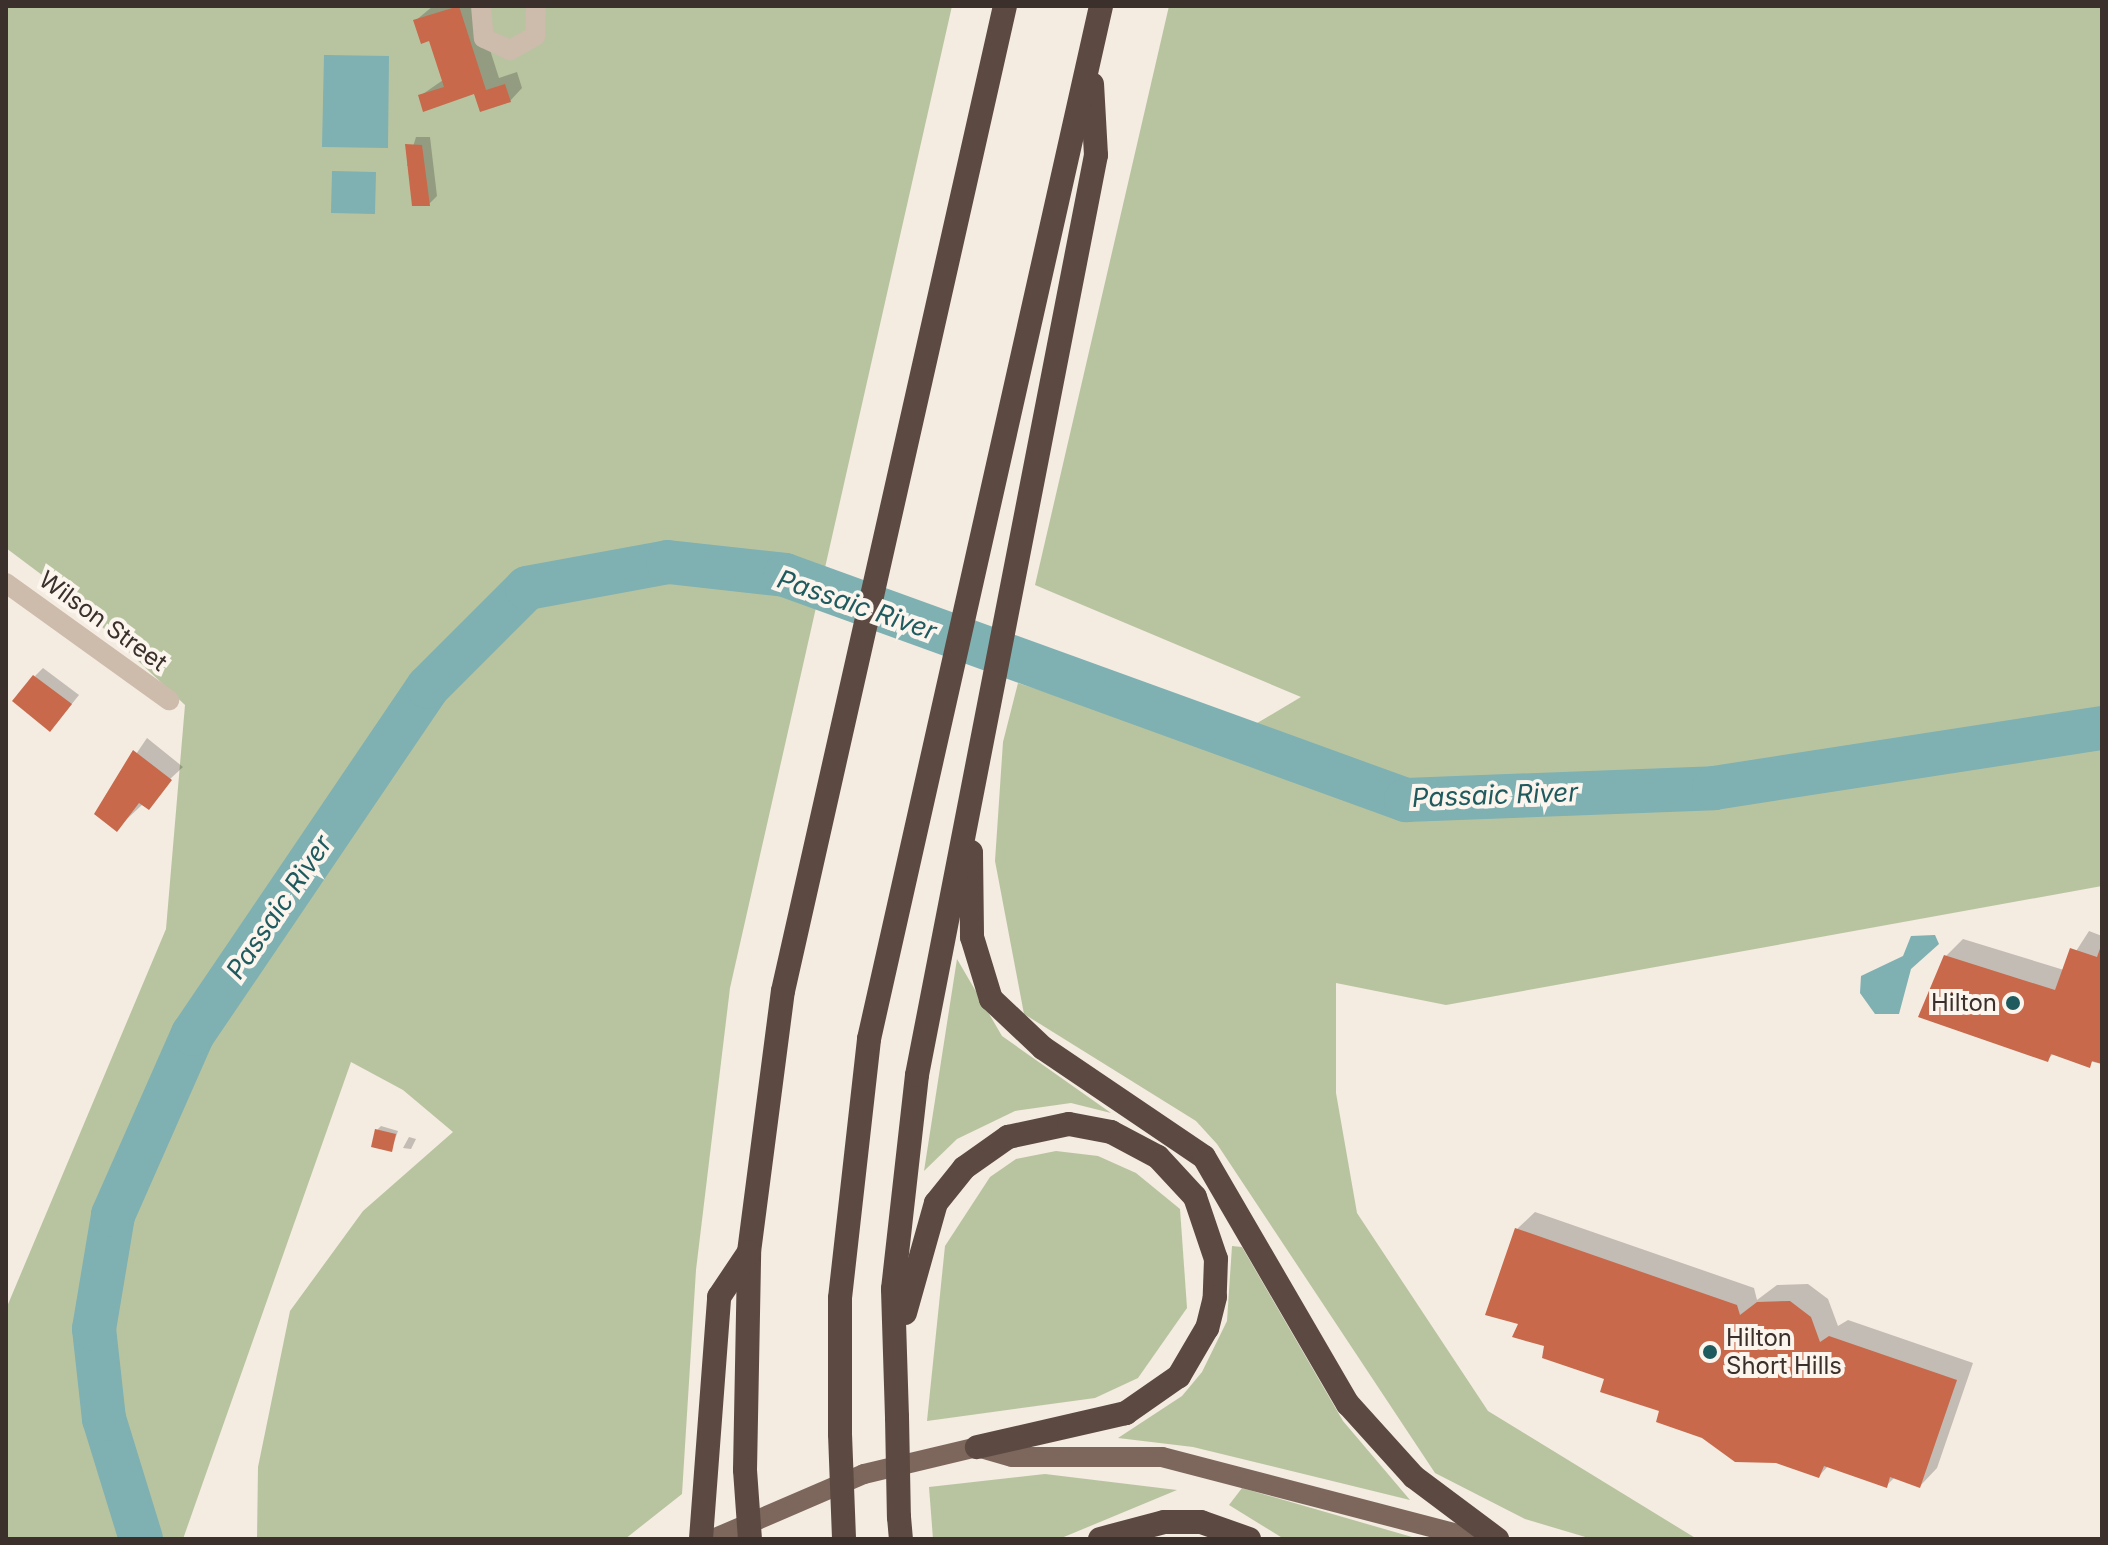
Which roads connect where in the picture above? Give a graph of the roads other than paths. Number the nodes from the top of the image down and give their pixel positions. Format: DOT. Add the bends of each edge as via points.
graph roads {
  1 [pos="481,6"];
  2 [pos="536,6"];
  3 [pos="1005,6"];
  4 [pos="1101,6"];
  5 [pos="1090,54"];
  6 [pos="6,583"];
  7 [pos="169,700"];
  8 [pos="970,811"];
  9 [pos="749,1252"];
  10 [pos="898,1355"];
  11 [pos="977,1447"];
  12 [pos="900,1528"];
  13 [pos="701,1539"];
  14 [pos="713,1539"];
  15 [pos="750,1539"];
  16 [pos="844,1539"];
  17 [pos="1100,1539"];
  18 [pos="1249,1539"];
  19 [pos="1476,1539"];
  20 [pos="1497,1539"];
  1 -- 2 [label="street" via="484,38 510,50 535,36"];
  3 -- 9 [label="highway" via="783,991"];
  4 -- 5 [label="highway"];
  5 -- 8 [label="highway" via="1096,155"];
  5 -- 16 [label="highway, bridge" via="869,1039 841,1284"];
  6 -- 7 [label="street, Wilson Street"];
  8 -- 10 [label="highway" via="931,991 904,1170 893,1289"];
  8 -- 20 [label="highway" via="972,937 991,999 1022,1033 1204,1157 1348,1404 1414,1477"];
  9 -- 13 [label="highway" via="719,1297"];
  9 -- 15 [label="highway, bridge" via="745,1470"];
  10 -- 11 [label="highway" via="922,1236 936,1203 978,1155 1027,1130 1069,1124 1124,1137 1174,1170 1203,1213 1216,1259 1207,1328 1179,1376 1126,1413"];
  10 -- 12 [label="highway, bridge"];
  11 -- 14 [label="main road" via="852,1479"];
  11 -- 19 [label="main road" via="1012,1457 1162,1457"];
  17 -- 18 [label="highway" via="1164,1522 1201,1522"];
}
